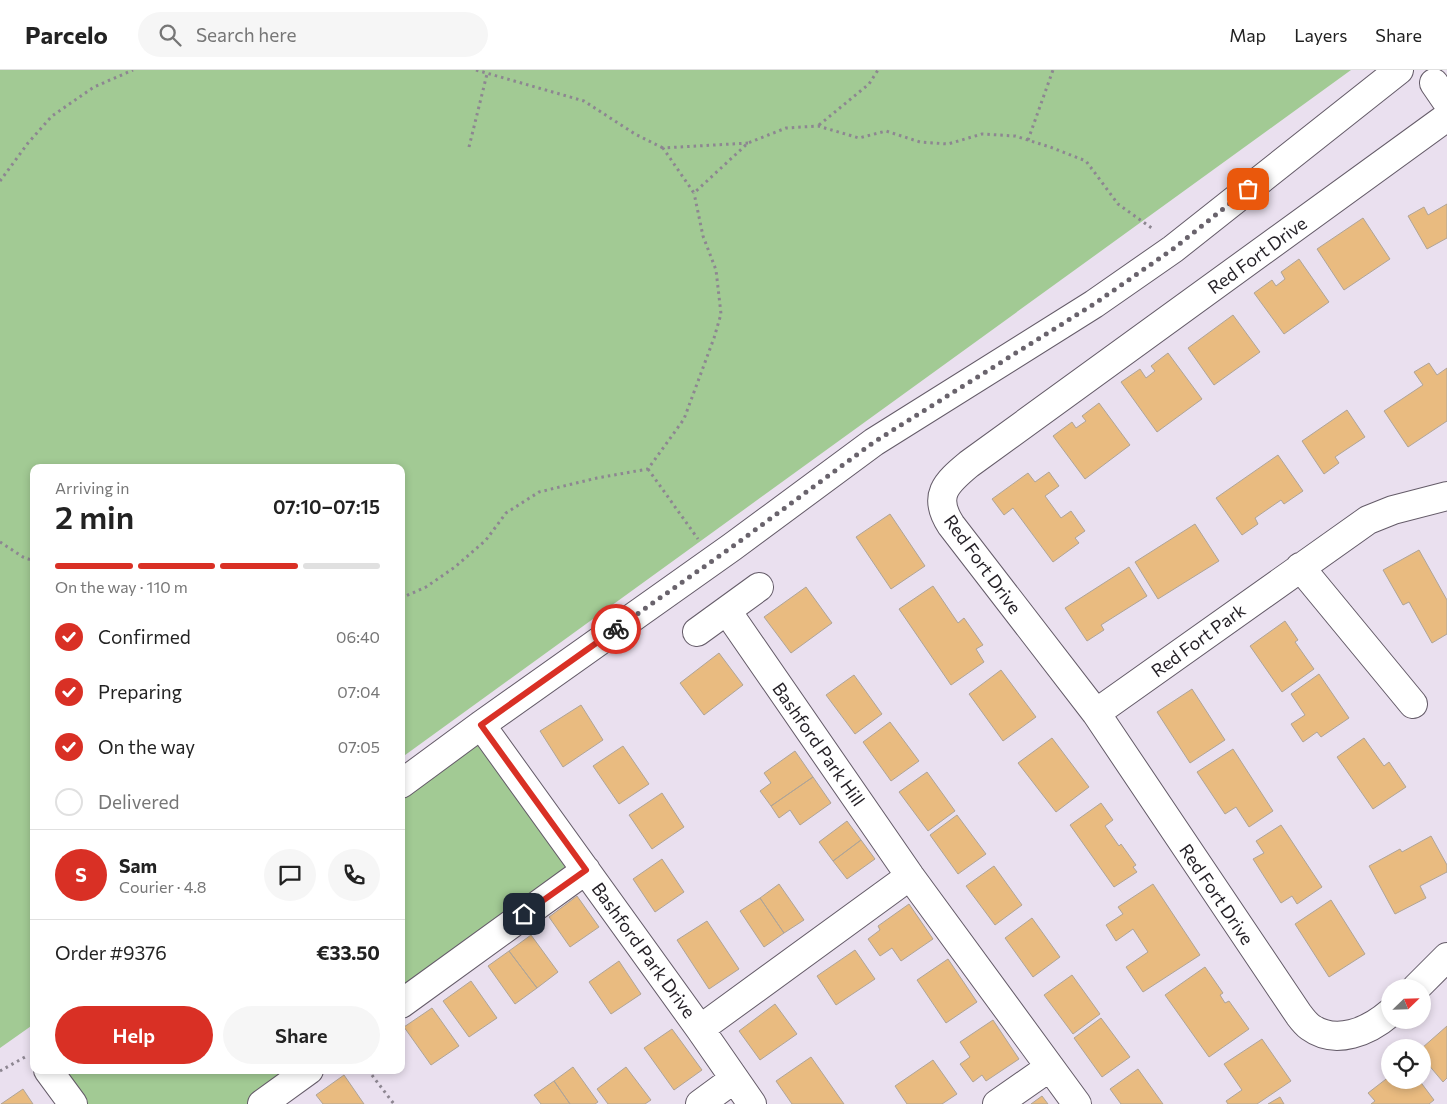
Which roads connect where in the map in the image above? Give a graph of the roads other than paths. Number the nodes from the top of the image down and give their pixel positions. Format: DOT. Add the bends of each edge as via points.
graph roads {
  1 [pos="1399,70"];
  2 [pos="1447,117"];
  3 [pos="1447,496"];
  4 [pos="1300,567"];
  5 [pos="760,587"];
  6 [pos="727,612"];
  7 [pos="697,632"];
  8 [pos="1413,704"];
  9 [pos="1096,713"];
  10 [pos="481,725"];
  11 [pos="405,781"];
  12 [pos="586,870"];
  13 [pos="910,876"];
  14 [pos="1447,957"];
  15 [pos="1425,979"];
  16 [pos="405,1001"];
  17 [pos="1381,1019"];
  18 [pos="700,1029"];
  19 [pos="1050,1067"];
  20 [pos="47,1074"];
  21 [pos="303,1074"];
  22 [pos="734,1079"];
  23 [pos="73,1104"];
  24 [pos="262,1104"];
  25 [pos="700,1104"];
  26 [pos="752,1104"];
  27 [pos="997,1104"];
  28 [pos="1077,1104"];
  1 -- 10 [label="street" via="1173,249 1094,304 874,442"];
  2 -- 9 [label="street, Red Fort Drive" via="969,464 952,478 944,490 942,505 951,525"];
  3 -- 4 [label="street, Red Fort Park" via="1376,516"];
  4 -- 8 [label="street"];
  4 -- 9 [label="street, Red Fort Park"];
  5 -- 6 [label="street"];
  6 -- 7 [label="street"];
  6 -- 13 [label="street, Bashford Park Hill"];
  9 -- 17 [label="street, Red Fort Drive" via="1310,1027 1327,1035 1348,1035 1365,1030"];
  10 -- 11 [label="street"];
  10 -- 12 [label="street, Bashford Park Drive"];
  12 -- 16 [label="street"];
  12 -- 18 [label="street, Bashford Park Drive"];
  13 -- 18 [label="street"];
  13 -- 19 [label="street, Bashford Park Hill"];
  14 -- 15 [label="street"];
  18 -- 22 [label="street, Bashford Park Drive"];
  19 -- 27 [label="street"];
  19 -- 28 [label="street, Bashford Park Hill"];
  20 -- 23 [label="street"];
  21 -- 24 [label="street"];
  22 -- 25 [label="street"];
  22 -- 26 [label="street, Bashford Park Drive"];
}
